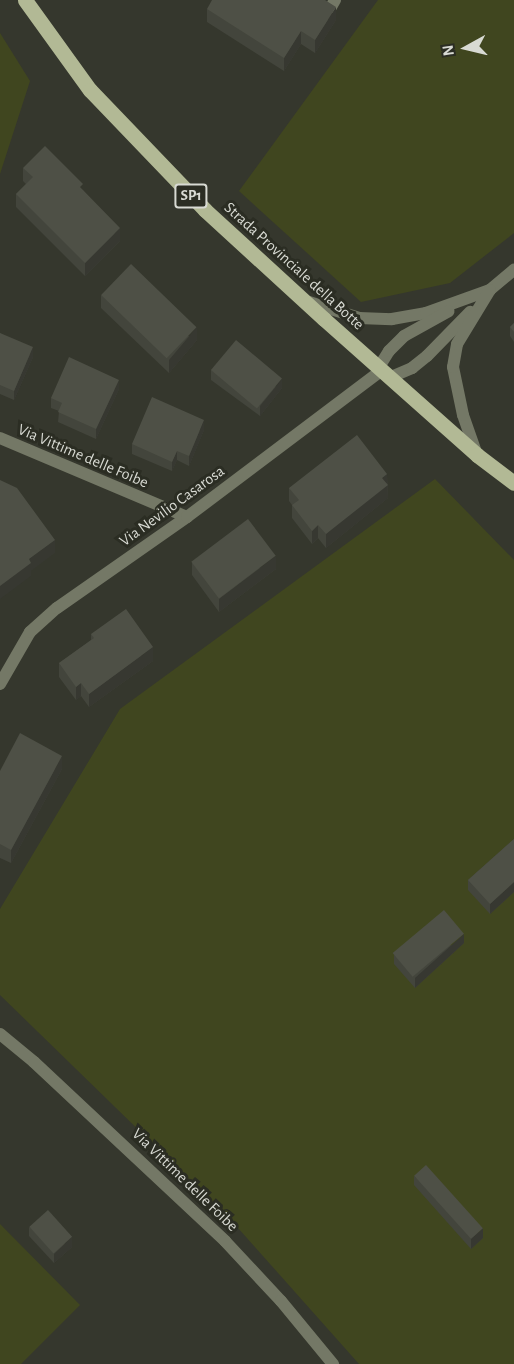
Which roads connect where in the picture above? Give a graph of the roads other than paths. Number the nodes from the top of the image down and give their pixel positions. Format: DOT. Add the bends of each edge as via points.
graph roads {
  1 [pos="25,0"];
  2 [pos="514,270"];
  3 [pos="490,290"];
  4 [pos="302,300"];
  5 [pos="384,371"];
  6 [pos="0,438"];
  7 [pos="477,455"];
  8 [pos="514,483"];
  9 [pos="187,517"];
  10 [pos="0,684"];
  11 [pos="0,1034"];
  12 [pos="333,1364"];
  1 -- 4 [label="main road, Strada Provinciale della Botte / SP1" via="111,114 205,210"];
  2 -- 3 [label="street, Via Nevilio Casarosa"];
  3 -- 4 [label="street, Via Nevilio Casarosa" via="426,313 392,319 359,318"];
  3 -- 5 [label="street, Via Nevilio Casarosa" via="404,336"];
  3 -- 5 [label="street, Via Nevilio Casarosa" via="412,368"];
  3 -- 7 [label="street, Via Nevilio Casarosa" via="457,344 453,367 460,407"];
  4 -- 5 [label="main road, Strada Provinciale della Botte / SP1"];
  5 -- 7 [label="main road, Strada Provinciale della Botte / SP1"];
  5 -- 9 [label="street, Via Nevilio Casarosa"];
  6 -- 9 [label="street, Via Vittime delle Foibe"];
  7 -- 8 [label="main road, Strada Provinciale della Botte / SP1"];
  9 -- 10 [label="street, Via Nevilio Casarosa" via="30,632"];
  11 -- 12 [label="street, Via Vittime delle Foibe" via="225,1241"];
}
